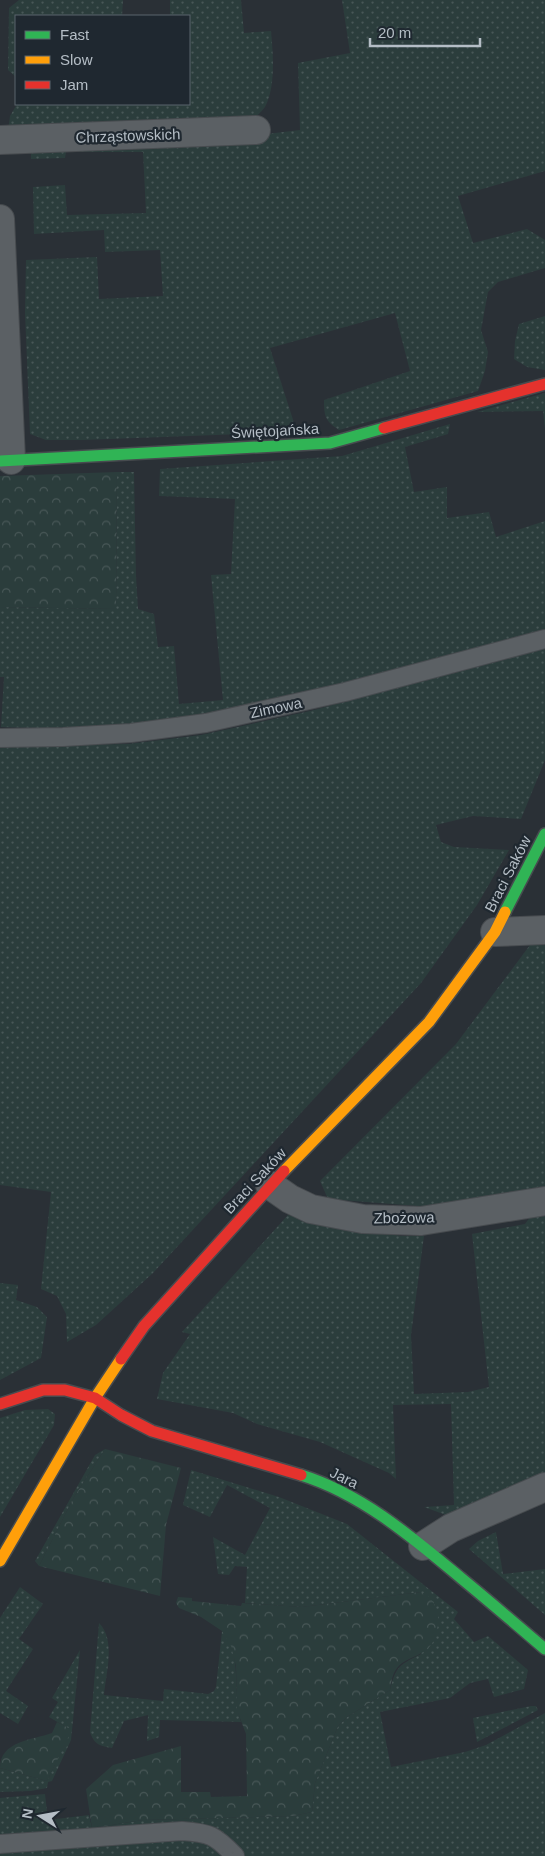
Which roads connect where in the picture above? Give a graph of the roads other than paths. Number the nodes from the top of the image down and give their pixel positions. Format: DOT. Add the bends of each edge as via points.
graph roads {
  1 [pos="256,130"];
  2 [pos="0,140"];
  3 [pos="0,219"];
  4 [pos="545,384"];
  5 [pos="6,461"];
  6 [pos="545,639"];
  7 [pos="0,738"];
  8 [pos="545,834"];
  9 [pos="545,930"];
  10 [pos="495,932"];
  11 [pos="270,1186"];
  12 [pos="545,1201"];
  13 [pos="95,1398"];
  14 [pos="0,1404"];
  15 [pos="545,1487"];
  16 [pos="423,1546"];
  17 [pos="0,1561"];
  18 [pos="545,1649"];
  19 [pos="0,1844"];
  20 [pos="235,1856"];
  1 -- 2 [label="street, Chrząstowskich"];
  3 -- 5 [label="street"];
  4 -- 5 [label="street, Świętojańska" via="330,442"];
  6 -- 7 [label="lane, Zimowa" via="345,692 206,723 131,733"];
  8 -- 10 [label="street, Braci Saków"];
  9 -- 10 [label="street"];
  10 -- 11 [label="street, Braci Saków" via="429,1022"];
  11 -- 12 [label="street, Zbożowa" via="311,1209 364,1219 421,1221"];
  11 -- 13 [label="street, Braci Saków" via="144,1326"];
  13 -- 14 [label="street, Jara" via="66,1390 43,1390"];
  13 -- 16 [label="street, Jara" via="152,1430 240,1456 339,1491"];
  13 -- 17 [label="street, Braci Saków"];
  15 -- 16 [label="street" via="451,1528"];
  16 -- 18 [label="street, Jara"];
  19 -- 20 [label="lane" via="182,1831 211,1835"];
}
